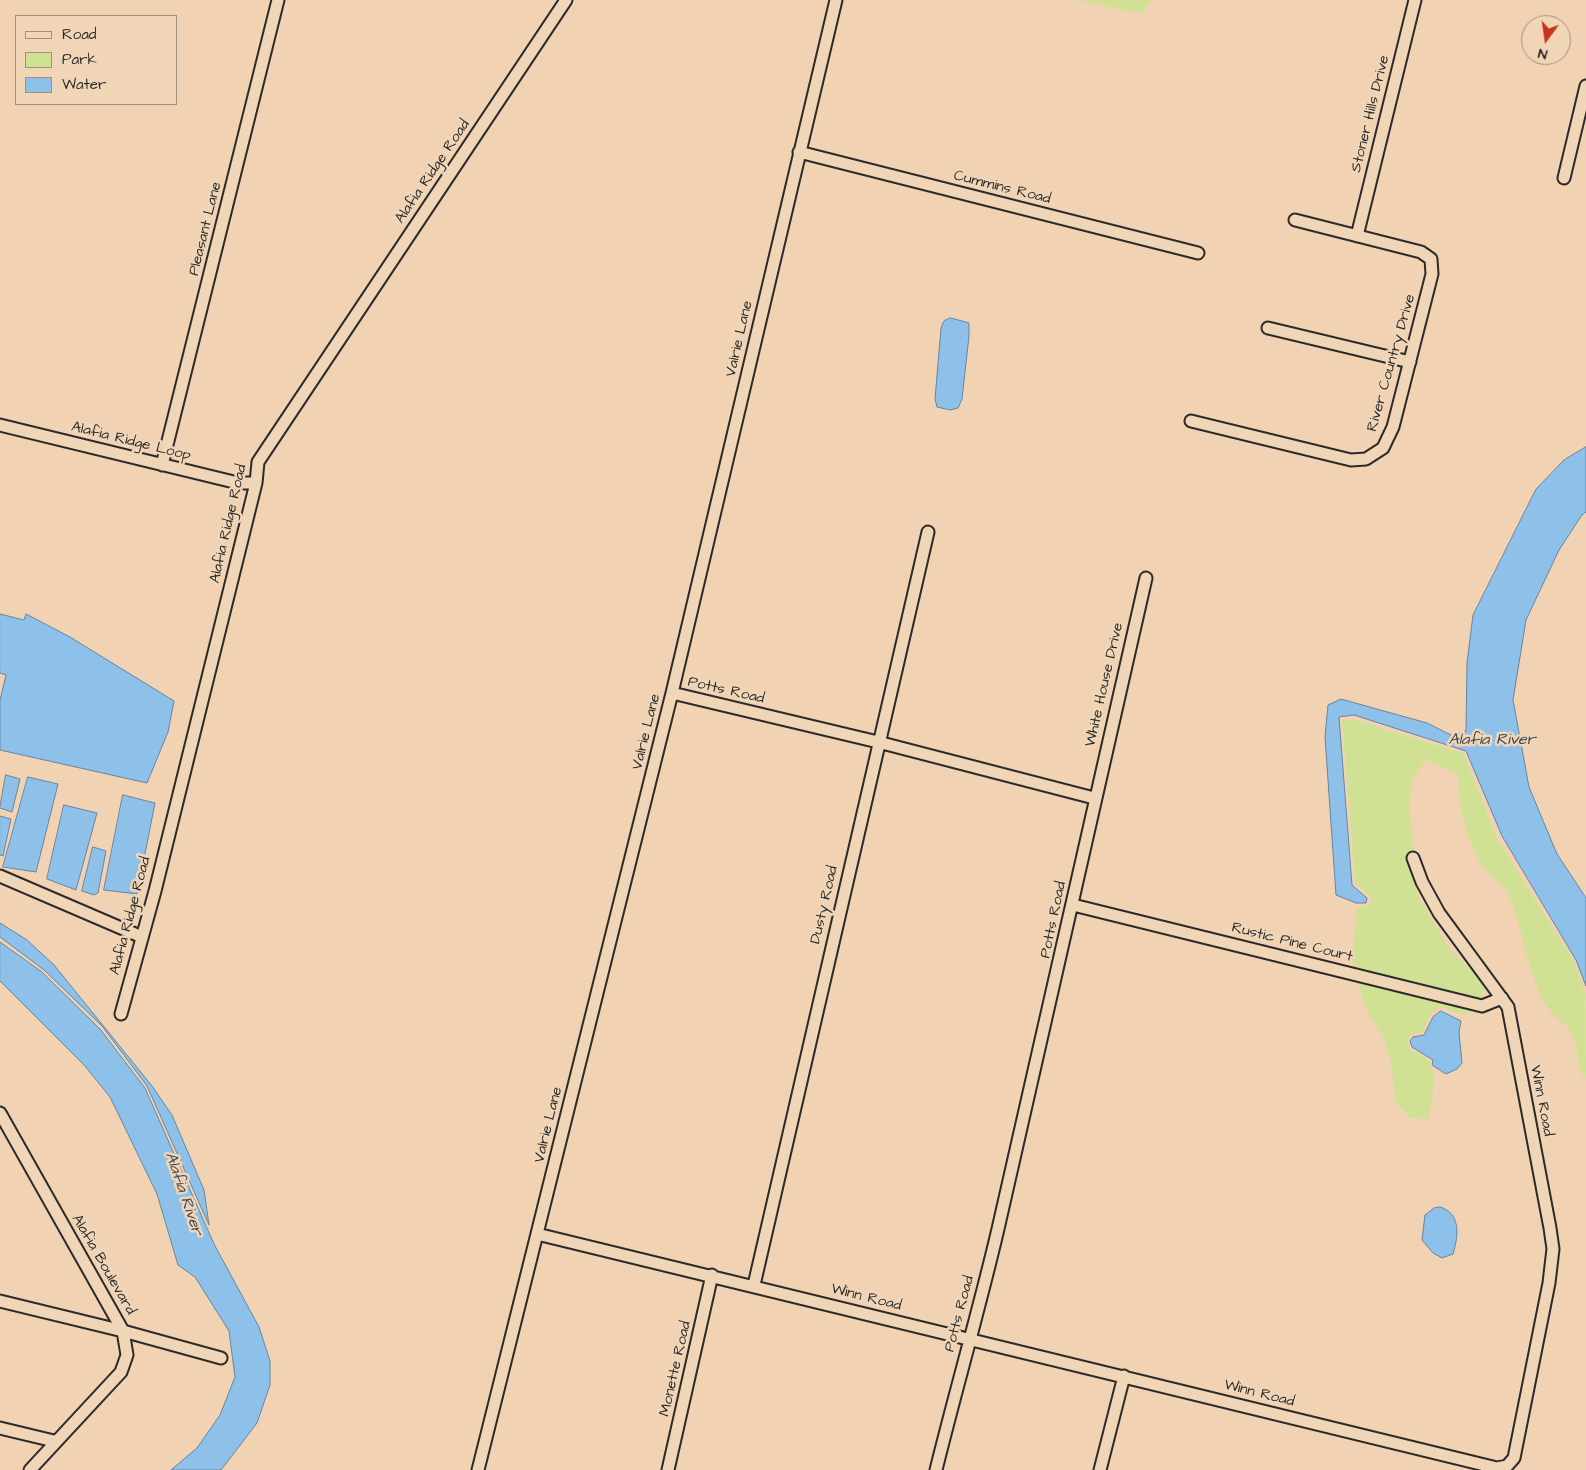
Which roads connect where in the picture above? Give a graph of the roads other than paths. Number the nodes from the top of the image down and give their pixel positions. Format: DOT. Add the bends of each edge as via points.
graph roads {
  1 [pos="278,0"];
  2 [pos="566,0"];
  3 [pos="836,0"];
  4 [pos="1415,0"];
  5 [pos="1586,86"];
  6 [pos="800,152"];
  7 [pos="1564,178"];
  8 [pos="1295,220"];
  9 [pos="1357,236"];
  10 [pos="1198,253"];
  11 [pos="1268,328"];
  12 [pos="1410,362"];
  13 [pos="1192,421"];
  14 [pos="0,425"];
  15 [pos="162,465"];
  16 [pos="256,483"];
  17 [pos="928,532"];
  18 [pos="1146,578"];
  19 [pos="672,693"];
  20 [pos="878,742"];
  21 [pos="1094,798"];
  22 [pos="1413,858"];
  23 [pos="0,876"];
  24 [pos="1073,905"];
  25 [pos="142,936"];
  26 [pos="1502,998"];
  27 [pos="121,1014"];
  28 [pos="0,1113"];
  29 [pos="537,1234"];
  30 [pos="712,1275"];
  31 [pos="754,1285"];
  32 [pos="0,1301"];
  33 [pos="123,1331"];
  34 [pos="971,1339"];
  35 [pos="221,1358"];
  36 [pos="1124,1376"];
  37 [pos="0,1428"];
  38 [pos="54,1441"];
  39 [pos="1507,1468"];
  40 [pos="30,1470"];
  41 [pos="478,1470"];
  42 [pos="668,1470"];
  43 [pos="936,1470"];
  44 [pos="1100,1470"];
  1 -- 15 [label="street, Pleasant Lane"];
  2 -- 16 [label="street, Alafia Ridge Road" via="258,462"];
  3 -- 6 [label="street, Valrie Lane"];
  4 -- 9 [label="street, Stoner Hills Drive"];
  5 -- 7 [label="street"];
  6 -- 10 [label="street, Cummins Road"];
  6 -- 19 [label="street, Valrie Lane"];
  8 -- 9 [label="street, River Country Drive"];
  9 -- 12 [label="street, River Country Drive" via="1421,252 1431,259 1432,274"];
  11 -- 12 [label="street"];
  12 -- 13 [label="street, River Country Drive" via="1393,427 1383,448 1366,459 1351,460"];
  14 -- 15 [label="street, Alafia Ridge Loop"];
  15 -- 16 [label="street, Alafia Ridge Loop" via="238,483"];
  16 -- 25 [label="street, Alafia Ridge Road"];
  17 -- 20 [label="street, Dusty Road"];
  18 -- 21 [label="street, White House Drive"];
  19 -- 20 [label="street, Potts Road"];
  19 -- 29 [label="street, Valrie Lane"];
  20 -- 21 [label="street, Potts Road"];
  20 -- 31 [label="street, Dusty Road"];
  21 -- 24 [label="street, Potts Road"];
  22 -- 26 [label="street, Winn Road" via="1439,913"];
  23 -- 25 [label="street"];
  24 -- 26 [label="street, Rustic Pine Court" via="1482,1006"];
  24 -- 34 [label="street, Potts Road"];
  25 -- 27 [label="street, Alafia Ridge Road"];
  26 -- 39 [label="street, Winn Road" via="1508,1007 1553,1249 1514,1458"];
  28 -- 33 [label="street, Alafia Boulevard"];
  29 -- 30 [label="street, Winn Road"];
  29 -- 41 [label="street, Valrie Lane"];
  30 -- 31 [label="street, Winn Road"];
  30 -- 42 [label="street, Monette Road"];
  31 -- 34 [label="street, Winn Road"];
  32 -- 33 [label="street"];
  33 -- 35 [label="street"];
  33 -- 38 [label="street, Alafia Boulevard" via="127,1355 121,1372"];
  34 -- 36 [label="street, Winn Road"];
  34 -- 43 [label="street, Potts Road" via="966,1348"];
  36 -- 39 [label="street, Winn Road"];
  36 -- 44 [label="street"];
  37 -- 38 [label="street"];
  38 -- 40 [label="street, Alafia Boulevard"];
}
